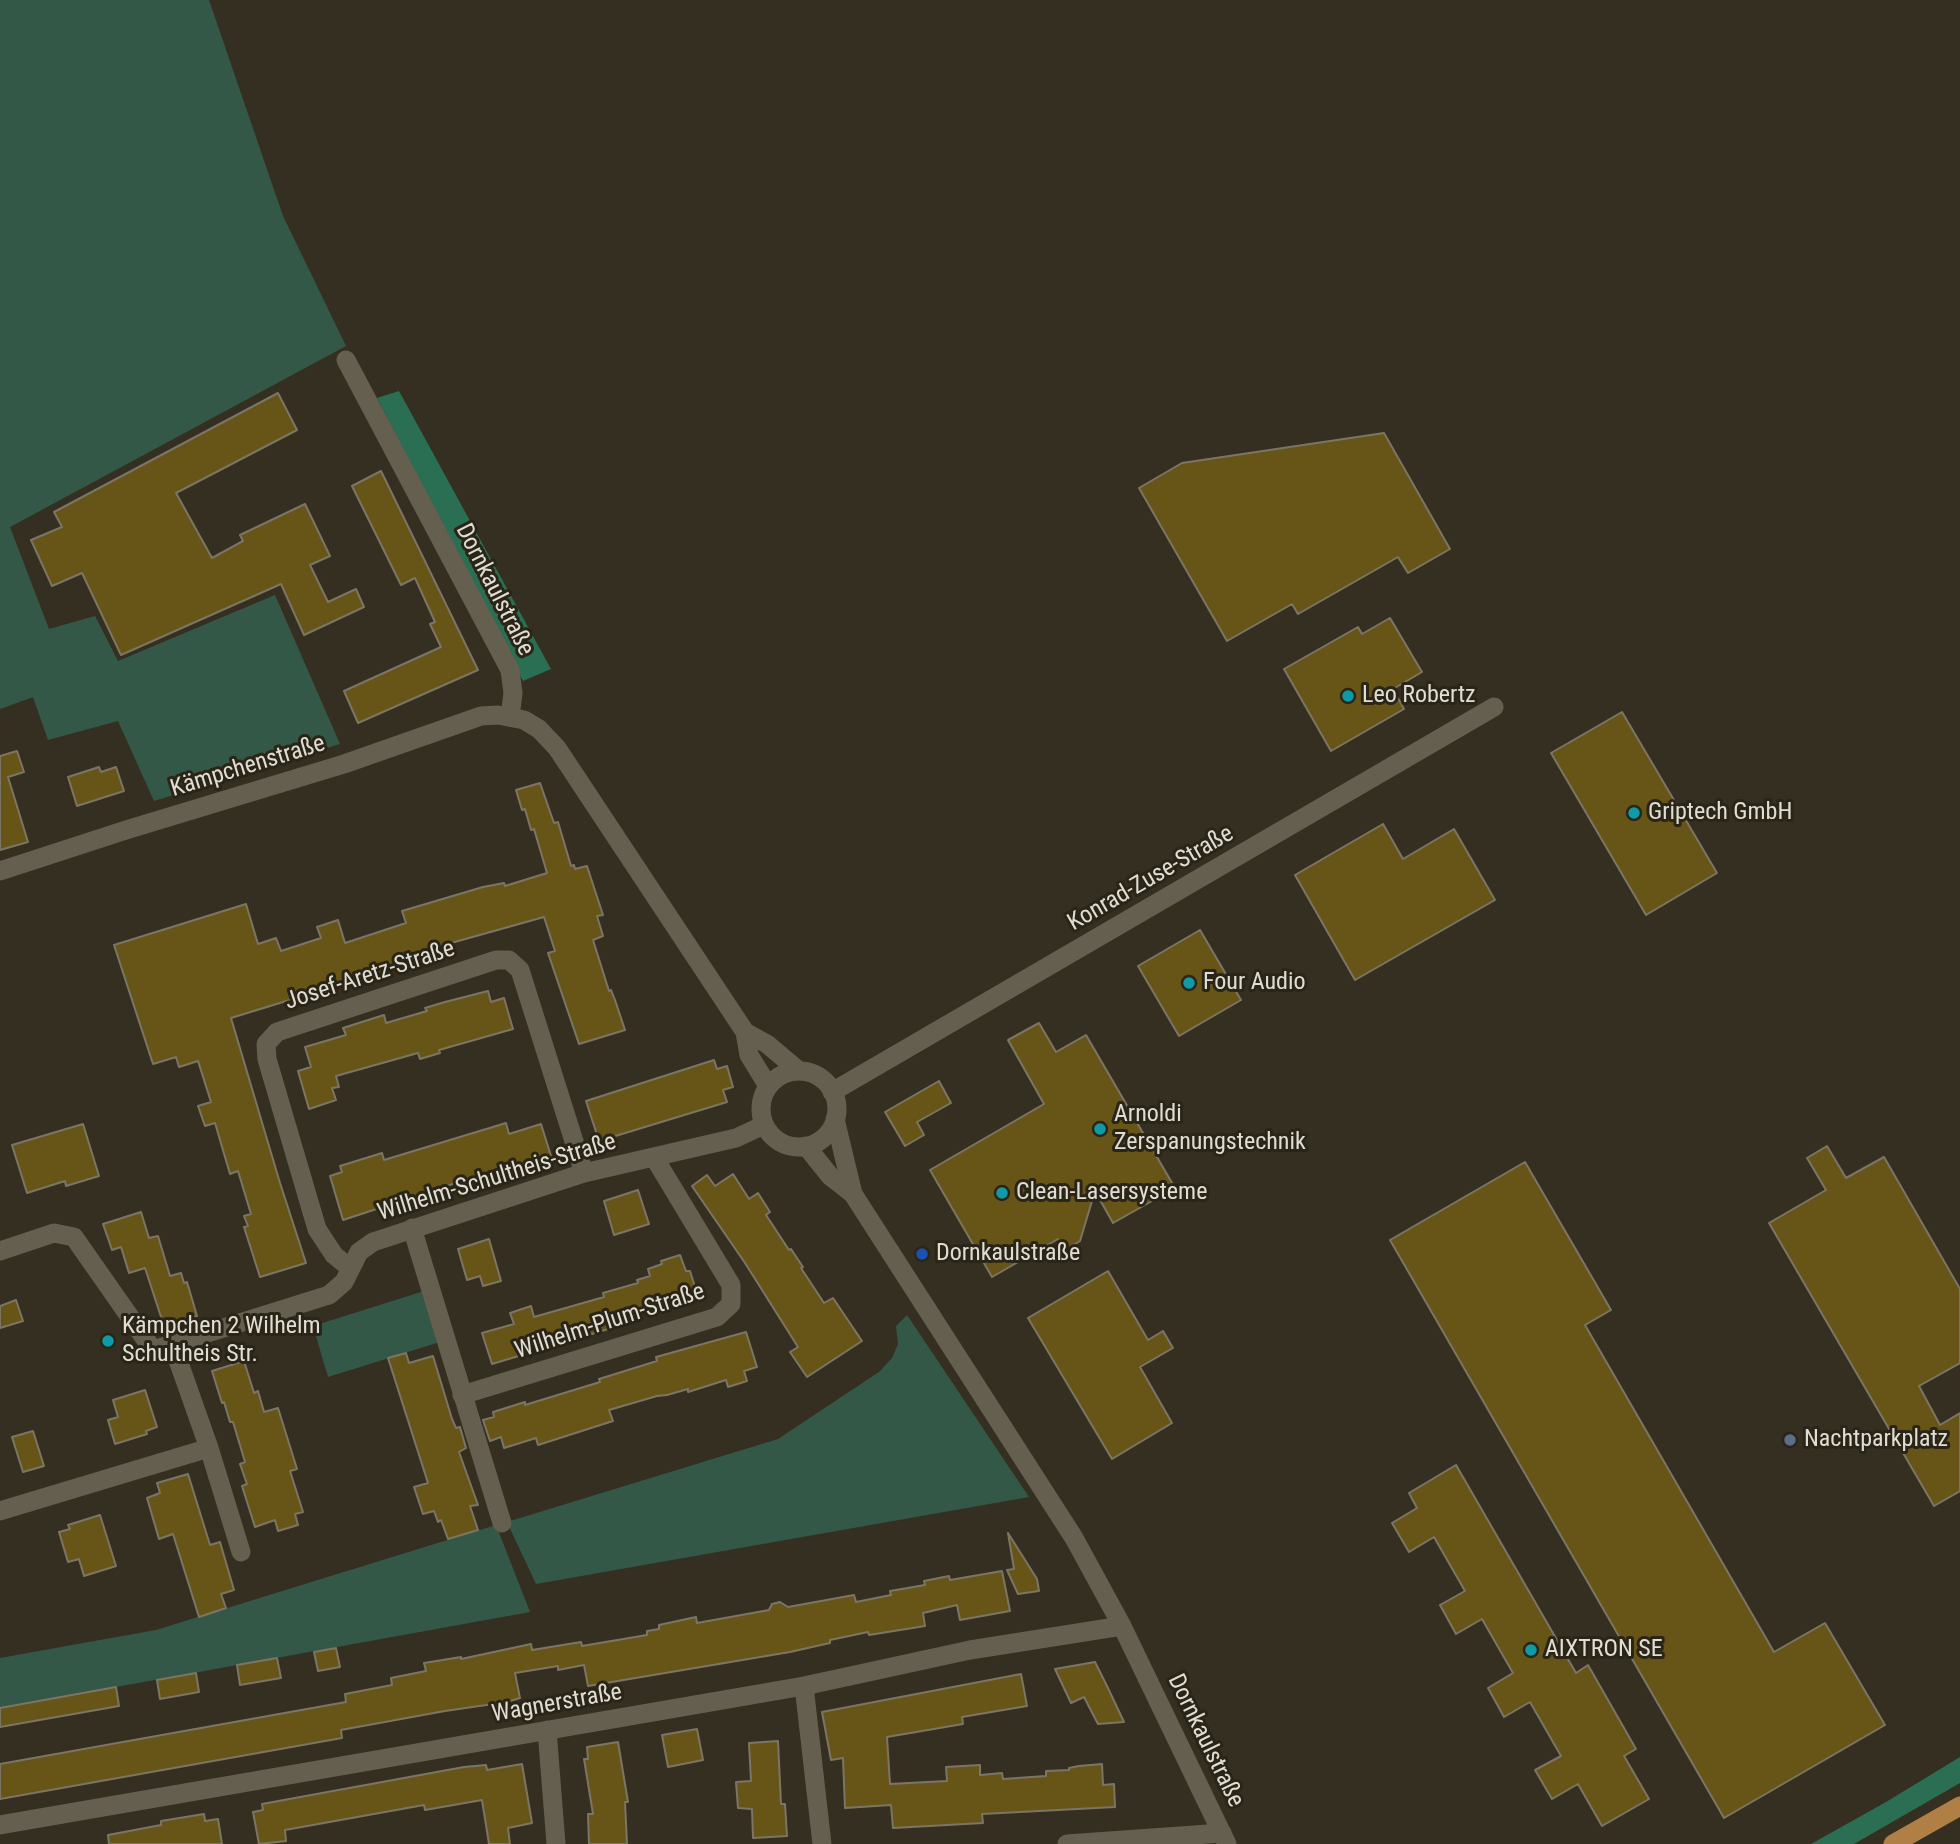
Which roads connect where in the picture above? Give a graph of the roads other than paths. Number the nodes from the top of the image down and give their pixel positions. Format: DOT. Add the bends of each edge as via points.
graph roads {
  1 [pos="346,360"];
  2 [pos="1494,707"];
  3 [pos="510,717"];
  4 [pos="0,871"];
  5 [pos="745,1032"];
  6 [pos="799,1071"];
  7 [pos="768,1086"];
  8 [pos="832,1092"];
  9 [pos="835,1119"];
  10 [pos="764,1125"];
  11 [pos="806,1146"];
  12 [pos="654,1157"];
  13 [pos="584,1173"];
  14 [pos="853,1194"];
  15 [pos="412,1228"];
  16 [pos="0,1251"];
  17 [pos="350,1268"];
  18 [pos="173,1346"];
  19 [pos="462,1395"];
  20 [pos="209,1448"];
  21 [pos="0,1511"];
  22 [pos="502,1523"];
  23 [pos="241,1552"];
  24 [pos="1122,1626"];
  25 [pos="804,1686"];
  26 [pos="547,1730"];
  27 [pos="1960,1806"];
  28 [pos="0,1825"];
  29 [pos="1225,1838"];
  30 [pos="556,1844"];
  31 [pos="822,1844"];
  32 [pos="1067,1844"];
  33 [pos="1893,1844"];
  1 -- 3 [label="street, Dornkaulstraße" via="510,670"];
  2 -- 8 [label="street, Konrad-Zuse-Straße"];
  3 -- 4 [label="street, Kämpchenstraße" via="481,716 344,764"];
  3 -- 5 [label="street" via="539,729 557,748"];
  5 -- 6 [label="street"];
  5 -- 7 [label="street" via="749,1055"];
  6 -- 7 [label="street" via="776,1078"];
  6 -- 8 [label="street" via="824,1081"];
  7 -- 10 [label="street" via="762,1099"];
  8 -- 9 [label="street"];
  9 -- 11 [label="street" via="824,1137"];
  9 -- 14 [label="street, Dornkaulstraße"];
  10 -- 11 [label="street" via="781,1143"];
  10 -- 12 [label="street, Wilhelm-Schultheis-Straße" via="737,1138"];
  11 -- 14 [label="street, Dornkaulstraße" via="830,1176"];
  12 -- 13 [label="street, Wilhelm-Schultheis-Straße"];
  12 -- 19 [label="street, Wilhelm-Plum-Straße" via="731,1285 731,1304 718,1317"];
  13 -- 15 [label="street, Wilhelm-Schultheis-Straße"];
  13 -- 17 [label="street, Josef-Aretz-Straße" via="520,970 509,960 496,960 277,1032 267,1044 267,1059 317,1229 334,1255"];
  14 -- 24 [label="street, Dornkaulstraße" via="1065,1523"];
  15 -- 17 [label="street, Wilhelm-Schultheis-Straße" via="373,1242 359,1252"];
  15 -- 19 [label="street"];
  16 -- 18 [label="street" via="54,1233 74,1237 153,1350"];
  17 -- 18 [label="street, Wilhelm-Schultheis-Straße" via="344,1282 329,1296"];
  18 -- 20 [label="street"];
  19 -- 22 [label="street"];
  20 -- 21 [label="street"];
  20 -- 23 [label="street"];
  24 -- 25 [label="street, Wagnerstraße" via="970,1650"];
  24 -- 29 [label="street, Dornkaulstraße"];
  25 -- 26 [label="street, Wagnerstraße"];
  25 -- 31 [label="street"];
  26 -- 28 [label="street, Wagnerstraße"];
  26 -- 30 [label="street"];
  27 -- 33 [label="main road"];
  29 -- 32 [label="street"];
}
